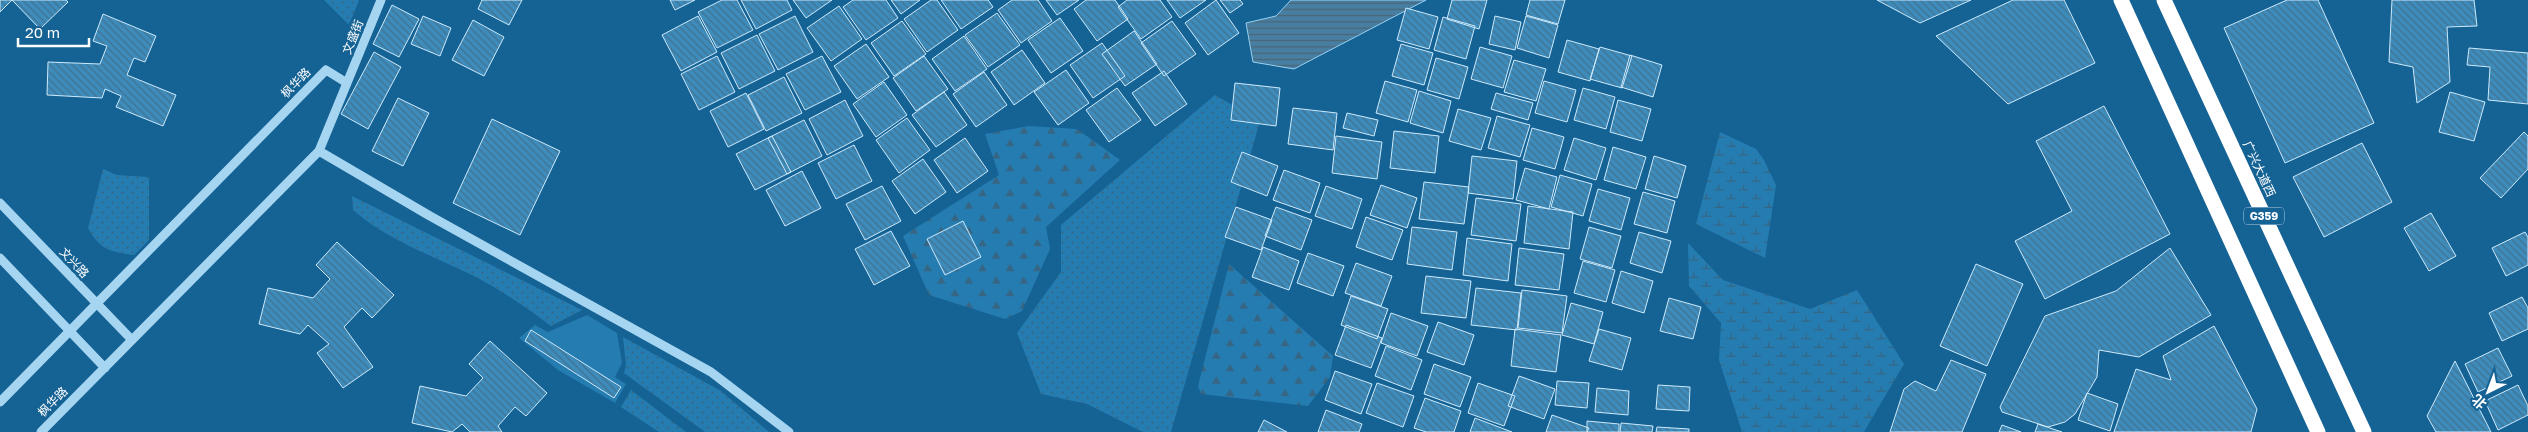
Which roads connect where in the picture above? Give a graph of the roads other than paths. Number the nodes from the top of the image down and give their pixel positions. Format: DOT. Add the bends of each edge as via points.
graph roads {
  1 [pos="381,0"];
  2 [pos="2121,0"];
  3 [pos="2164,0"];
  4 [pos="347,83"];
  5 [pos="319,151"];
  6 [pos="0,203"];
  7 [pos="0,258"];
  8 [pos="96,304"];
  9 [pos="70,332"];
  10 [pos="132,340"];
  11 [pos="105,368"];
  12 [pos="0,402"];
  13 [pos="41,432"];
  14 [pos="789,432"];
  15 [pos="2318,432"];
  16 [pos="2364,432"];
  1 -- 4 [label="street, 文盛街"];
  2 -- 15 [label="highway, G359"];
  3 -- 16 [label="highway, 广兴大道西 / G359"];
  4 -- 5 [label="street, 枫华路"];
  4 -- 8 [label="street, 枫华路" via="326,70"];
  5 -- 10 [label="street, 枫华路"];
  5 -- 14 [label="street" via="710,372"];
  6 -- 8 [label="street, 文兴路"];
  7 -- 9 [label="street"];
  8 -- 9 [label="street, 枫华路"];
  8 -- 10 [label="street, 文兴路"];
  9 -- 11 [label="street"];
  9 -- 12 [label="street, 枫华路"];
  10 -- 11 [label="street, 枫华路"];
  11 -- 13 [label="street, 枫华路"];
}
